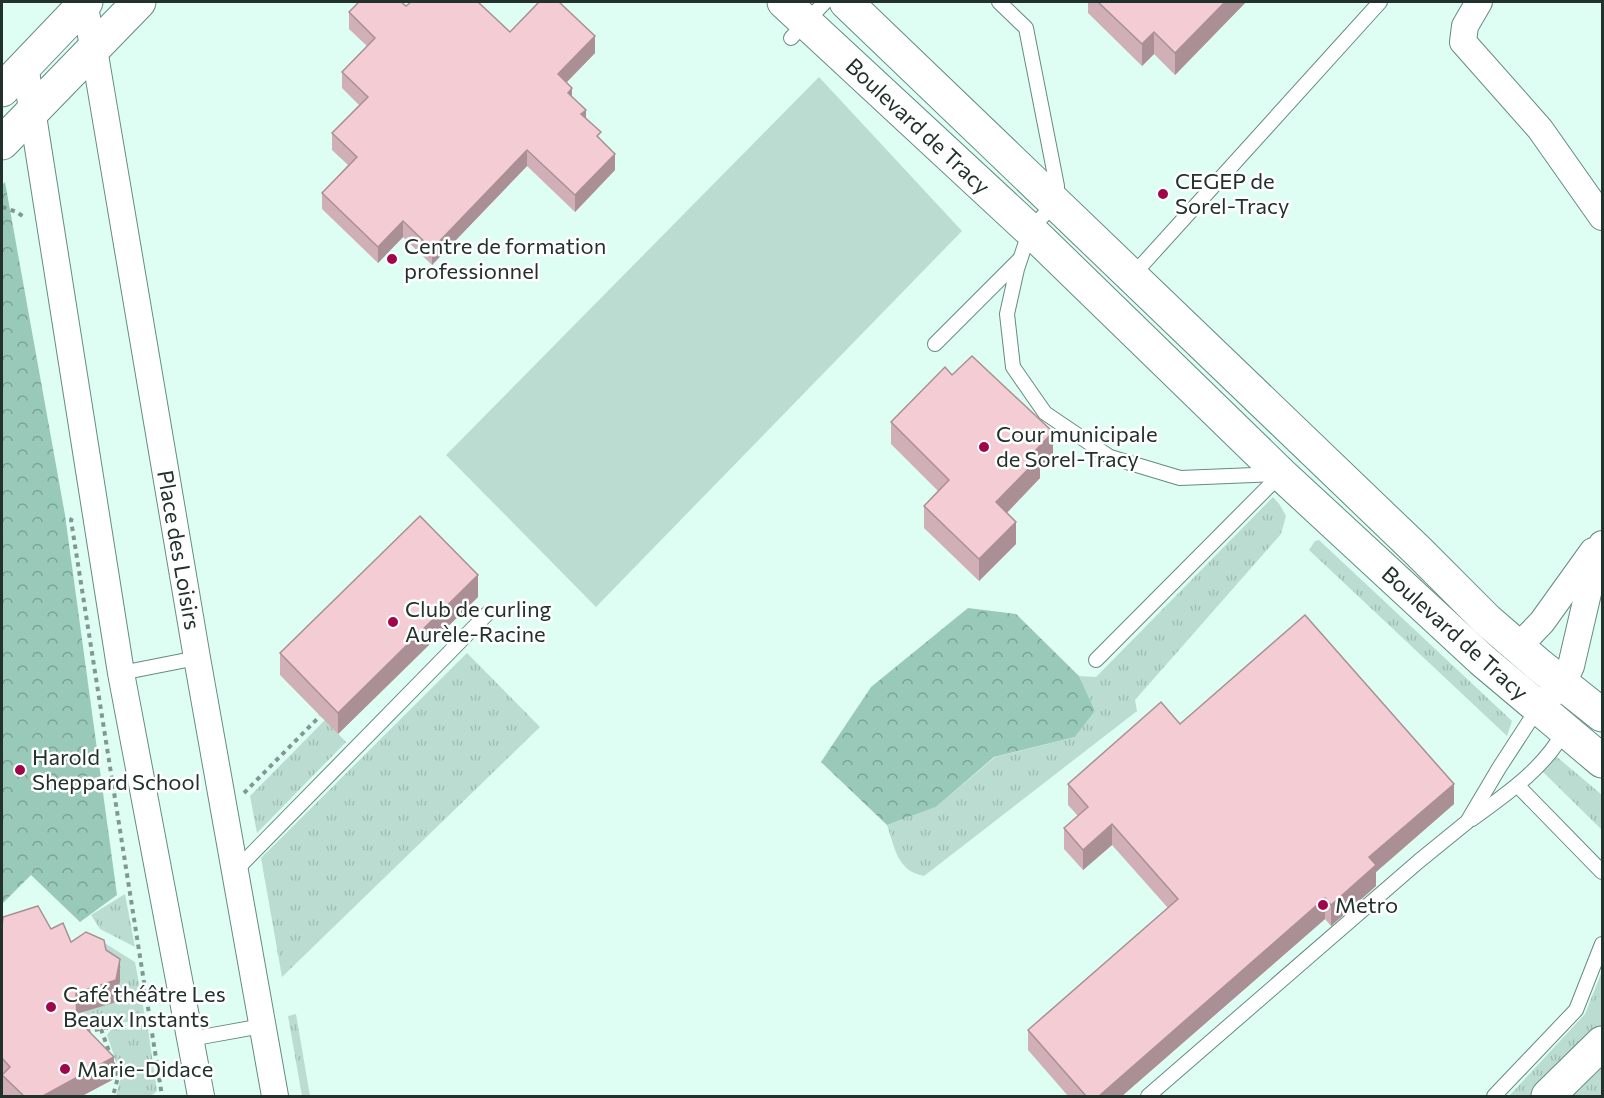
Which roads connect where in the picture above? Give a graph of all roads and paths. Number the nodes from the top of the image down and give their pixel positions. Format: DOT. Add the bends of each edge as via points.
graph roads {
  1 [pos="140,2"];
  2 [pos="846,2"];
  3 [pos="999,2"];
  4 [pos="1380,2"];
  5 [pos="1479,2"];
  6 [pos="85,3"];
  7 [pos="801,16"];
  8 [pos="94,49"];
  9 [pos="25,65"];
  10 [pos="2,90"];
  11 [pos="33,111"];
  12 [pos="2,143"];
  13 [pos="1056,202"];
  14 [pos="1602,217"];
  15 [pos="1025,244"];
  16 [pos="1132,276"];
  17 [pos="1091,290"];
  18 [pos="935,344"];
  19 [pos="1306,446"];
  20 [pos="1281,474"];
  21 [pos="1324,487"];
  22 [pos="1602,539"];
  23 [pos="1602,544"];
  24 [pos="488,614"];
  25 [pos="1518,647"];
  26 [pos="197,658"];
  27 [pos="1096,660"];
  28 [pos="122,673"];
  29 [pos="1563,683"];
  30 [pos="1538,708"];
  31 [pos="1602,715"];
  32 [pos="320,716"];
  33 [pos="1564,731"];
  34 [pos="1602,761"];
  35 [pos="1518,786"];
  36 [pos="225,813"];
  37 [pos="1467,822"];
  38 [pos="235,871"];
  39 [pos="1602,872"];
  40 [pos="1602,944"];
  41 [pos="262,1026"];
  42 [pos="101,1029"];
  43 [pos="77,1034"];
  44 [pos="104,1037"];
  45 [pos="190,1039"];
  46 [pos="1602,1043"];
  47 [pos="98,1047"];
  48 [pos="162,1094"];
  49 [pos="113,1096"];
  50 [pos="157,1096"];
  51 [pos="201,1096"];
  52 [pos="275,1096"];
  53 [pos="1148,1096"];
  54 [pos="1494,1096"];
  55 [pos="1548,1096"];
  1 -- 8 [label="street"];
  2 -- 13 [label="street, Boulevard de Tracy"];
  3 -- 13 [label="lane" via="1026,28 1057,186"];
  4 -- 16 [label="lane"];
  5 -- 14 [label="street" via="1465,26 1463,42 1540,129"];
  6 -- 8 [label="street, Place des Loisirs"];
  6 -- 9 [label="street"];
  7 -- 15 [label="street, Boulevard de Tracy"];
  8 -- 11 [label="street"];
  8 -- 26 [label="street, Place des Loisirs"];
  9 -- 10 [label="street"];
  9 -- 11 [label="street"];
  11 -- 12 [label="street"];
  11 -- 28 [label="street"];
  13 -- 15 [label="lane"];
  13 -- 16 [label="street, Boulevard de Tracy"];
  15 -- 17 [label="street, Boulevard de Tracy"];
  15 -- 18 [label="lane"];
  15 -- 20 [label="lane" via="1007,314 1013,367 1046,413 1110,457 1180,478"];
  16 -- 17 [label="street"];
  16 -- 19 [label="street, Boulevard de Tracy"];
  17 -- 20 [label="street, Boulevard de Tracy"];
  19 -- 20 [label="street"];
  19 -- 21 [label="street, Boulevard de Tracy"];
  20 -- 21 [label="street, Boulevard de Tracy"];
  20 -- 27 [label="lane"];
  21 -- 25 [label="street, Boulevard de Tracy" via="1418,551"];
  21 -- 30 [label="street, Boulevard de Tracy" via="1482,660"];
  22 -- 25 [label="street" via="1542,622"];
  23 -- 29 [label="street" via="1576,651"];
  24 -- 38 [label="lane"];
  25 -- 29 [label="street, Boulevard de Tracy"];
  26 -- 28 [label="lane"];
  26 -- 36 [label="street, Place des Loisirs"];
  28 -- 45 [label="street"];
  29 -- 30 [label="street"];
  29 -- 31 [label="street, Boulevard de Tracy"];
  29 -- 33 [label="street"];
  30 -- 33 [label="street, Boulevard de Tracy"];
  30 -- 37 [label="lane"];
  32 -- 36 [label="path"];
  33 -- 34 [label="street, Boulevard de Tracy"];
  33 -- 35 [label="lane"];
  35 -- 37 [label="lane"];
  35 -- 39 [label="lane"];
  36 -- 38 [label="street, Place des Loisirs"];
  37 -- 53 [label="lane"];
  38 -- 41 [label="street, Place des Loisirs"];
  40 -- 54 [label="lane" via="1576,1010"];
  41 -- 45 [label="lane"];
  41 -- 52 [label="street, Place des Loisirs"];
  42 -- 43 [label="path"];
  42 -- 44 [label="path"];
  42 -- 48 [label="path" via="151,1026"];
  44 -- 47 [label="path"];
  44 -- 49 [label="path" via="118,1077"];
  45 -- 51 [label="street"];
  46 -- 55 [label="street"];
  48 -- 50 [label="path"];
}
